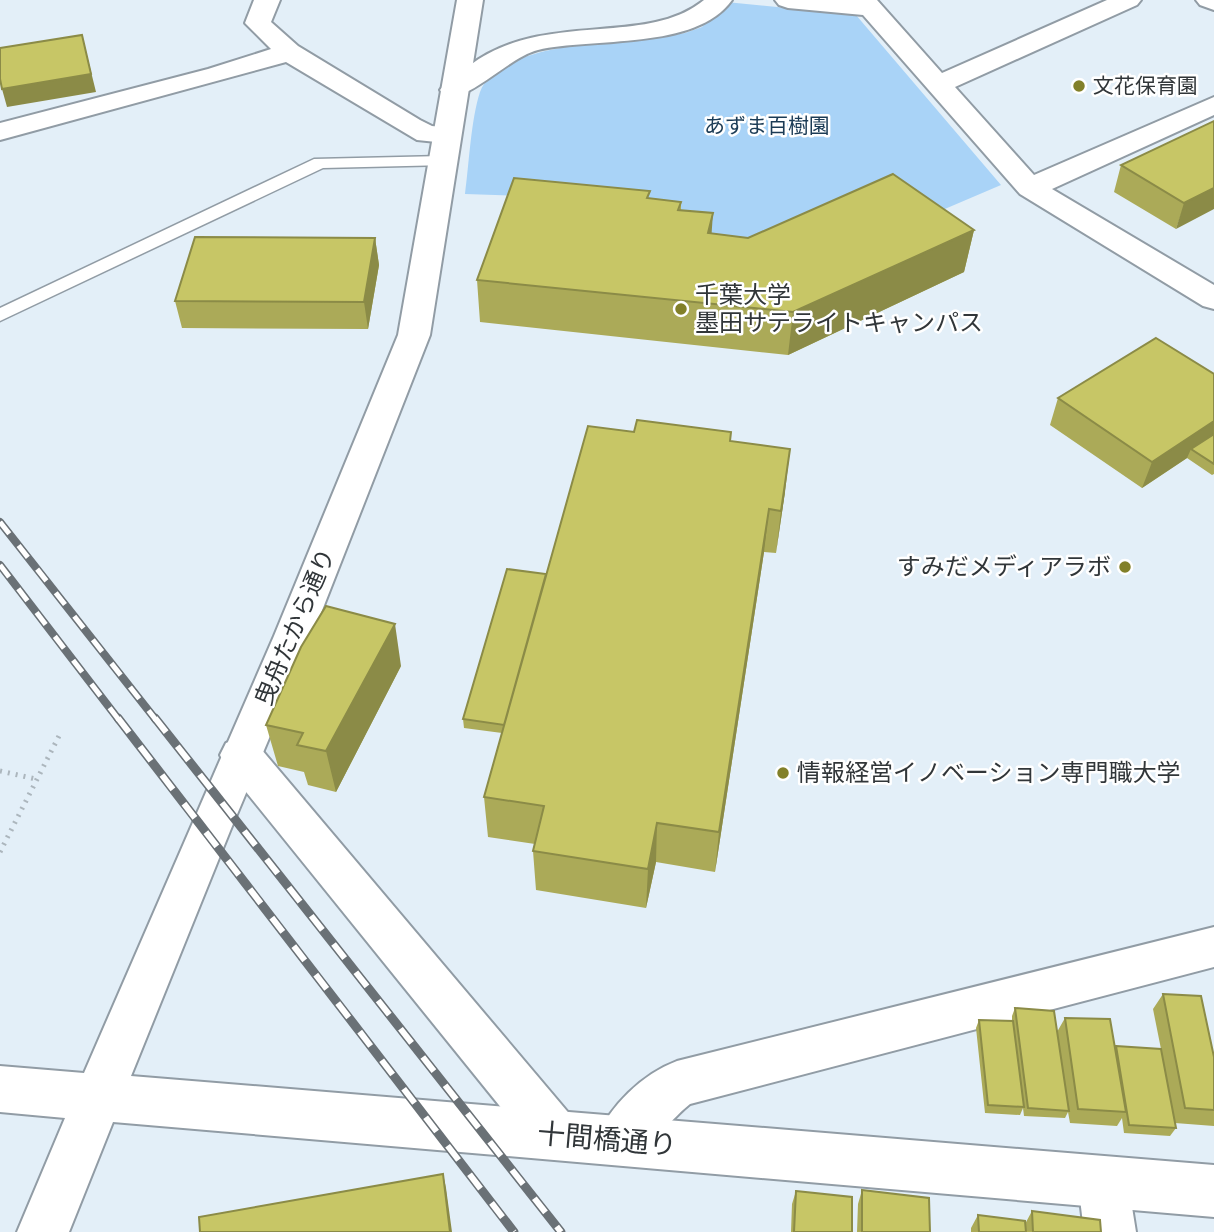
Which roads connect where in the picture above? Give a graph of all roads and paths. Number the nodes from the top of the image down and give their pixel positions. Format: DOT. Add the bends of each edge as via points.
graph roads {
  1 [pos="267,0"];
  2 [pos="470,0"];
  3 [pos="719,0"];
  4 [pos="788,0"];
  5 [pos="1128,0"];
  6 [pos="866,4"];
  7 [pos="289,52"];
  8 [pos="938,85"];
  9 [pos="454,90"];
  10 [pos="1214,105"];
  11 [pos="0,132"];
  12 [pos="444,148"];
  13 [pos="1030,188"];
  14 [pos="1214,299"];
  15 [pos="0,315"];
  16 [pos="61,732"];
  17 [pos="241,755"];
  18 [pos="0,771"];
  19 [pos="36,779"];
  20 [pos="0,852"];
  21 [pos="1214,947"];
  22 [pos="0,1089"];
  23 [pos="99,1098"];
  24 [pos="554,1134"];
  25 [pos="620,1140"];
  26 [pos="1103,1182"];
  27 [pos="1214,1191"];
  28 [pos="43,1232"];
  29 [pos="1110,1232"];
  1 -- 7 [label="street" via="258,23"];
  2 -- 9 [label="street, 曳舟たから通り"];
  3 -- 9 [label="street" via="710,12 682,24 513,48"];
  4 -- 6 [label="street"];
  5 -- 8 [label="street"];
  6 -- 8 [label="street"];
  7 -- 11 [label="street"];
  7 -- 12 [label="street"];
  8 -- 13 [label="street"];
  9 -- 12 [label="street, 曳舟たから通り"];
  10 -- 13 [label="street"];
  12 -- 15 [label="lane" via="320,163"];
  12 -- 17 [label="street, 曳舟たから通り" via="414,335"];
  13 -- 14 [label="street"];
  16 -- 19 [label="path"];
  17 -- 23 [label="street, 曳舟たから通り"];
  17 -- 24 [label="street"];
  18 -- 19 [label="path"];
  19 -- 20 [label="path"];
  21 -- 25 [label="street" via="677,1084"];
  22 -- 23 [label="street, 十間橋通り"];
  23 -- 24 [label="street, 十間橋通り"];
  23 -- 28 [label="street, 曳舟たから通り"];
  24 -- 25 [label="street, 十間橋通り"];
  25 -- 26 [label="street, 十間橋通り"];
  26 -- 27 [label="street, 十間橋通り"];
  26 -- 29 [label="street"];
}
